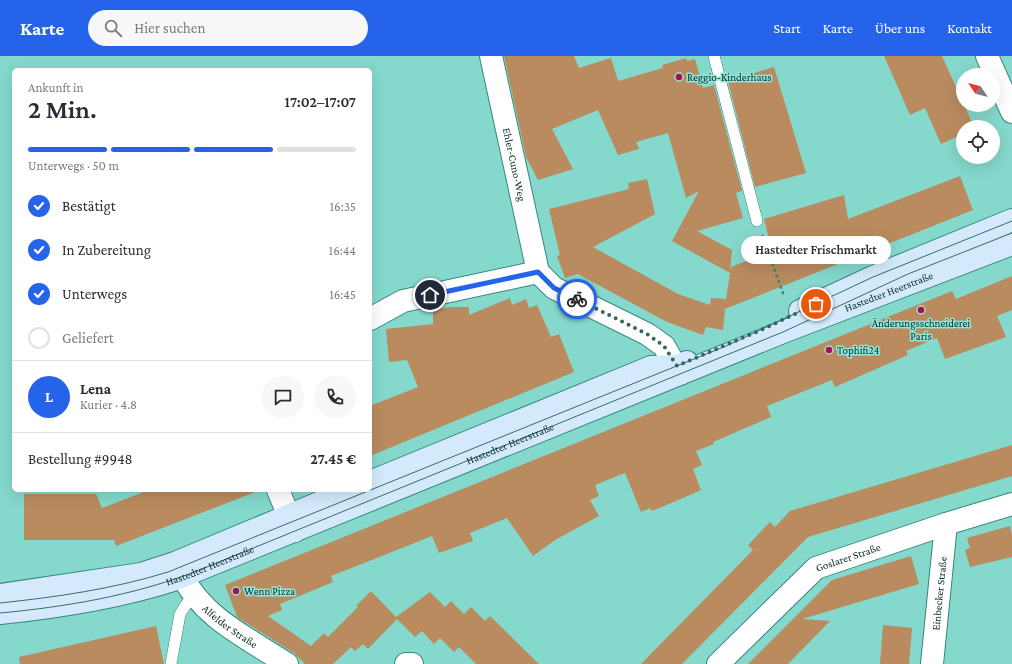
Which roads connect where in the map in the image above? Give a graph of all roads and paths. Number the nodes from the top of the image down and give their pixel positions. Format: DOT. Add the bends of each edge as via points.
graph roads {
  1 [pos="491,56"];
  2 [pos="714,56"];
  3 [pos="988,56"];
  4 [pos="1012,112"];
  5 [pos="1012,220"];
  6 [pos="757,221"];
  7 [pos="1012,244"];
  8 [pos="538,272"];
  9 [pos="792,315"];
  10 [pos="372,318"];
  11 [pos="678,370"];
  12 [pos="372,481"];
  13 [pos="372,491"];
  14 [pos="279,492"];
  15 [pos="346,492"];
  16 [pos="370,492"];
  17 [pos="1012,504"];
  18 [pos="292,523"];
  19 [pos="946,524"];
  20 [pos="188,585"];
  21 [pos="0,596"];
  22 [pos="0,613"];
  23 [pos="171,664"];
  24 [pos="288,664"];
  25 [pos="406,664"];
  26 [pos="412,664"];
  27 [pos="718,664"];
  28 [pos="932,664"];
  1 -- 8 [label="street, Ehler-Cuno-Weg"];
  2 -- 6 [label="lane"];
  3 -- 4 [label="street"];
  5 -- 9 [label="street, Hastedter Heerstraße" via="873,276"];
  6 -- 9 [label="path"];
  7 -- 11 [label="street, Hastedter Heerstraße"];
  8 -- 10 [label="street" via="403,301"];
  8 -- 11 [label="street" via="554,288 647,334 664,346"];
  9 -- 11 [label="street, Hastedter Heerstraße"];
  11 -- 12 [label="street, Hastedter Heerstraße" via="651,367"];
  11 -- 13 [label="street, Hastedter Heerstraße"];
  14 -- 18 [label="street"];
  15 -- 18 [label="street, Hastedter Heerstraße"];
  16 -- 18 [label="street, Hastedter Heerstraße"];
  17 -- 19 [label="street, Goslarer Straße"];
  18 -- 20 [label="street, Hastedter Heerstraße"];
  18 -- 21 [label="street, Hastedter Heerstraße" via="141,574"];
  19 -- 27 [label="street, Goslarer Straße" via="816,568"];
  19 -- 28 [label="street, Einbecker Straße"];
  20 -- 22 [label="street, Hastedter Heerstraße" via="140,590 74,604"];
  20 -- 23 [label="lane"];
  20 -- 24 [label="street, Alfelder Straße" via="212,615"];
  25 -- 26 [label="street"];
}
